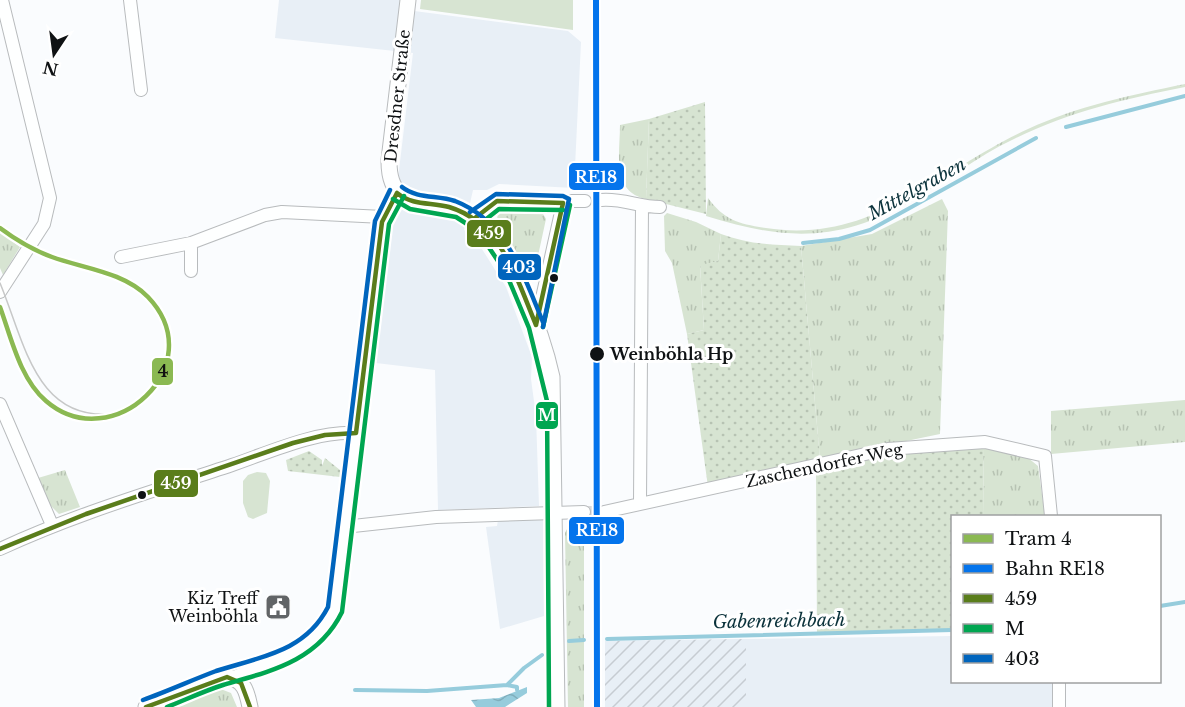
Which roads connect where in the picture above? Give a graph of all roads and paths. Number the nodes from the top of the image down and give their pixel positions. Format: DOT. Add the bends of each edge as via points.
graph roads {
  1 [pos="2,0"];
  2 [pos="130,0"];
  3 [pos="408,0"];
  4 [pos="141,90"];
  5 [pos="397,193"];
  6 [pos="601,200"];
  7 [pos="585,201"];
  8 [pos="563,203"];
  9 [pos="642,206"];
  10 [pos="660,207"];
  11 [pos="383,217"];
  12 [pos="475,218"];
  13 [pos="191,243"];
  14 [pos="121,257"];
  15 [pos="191,271"];
  16 [pos="0,292"];
  17 [pos="536,325"];
  18 [pos="0,404"];
  19 [pos="356,433"];
  20 [pos="640,502"];
  21 [pos="554,512"];
  22 [pos="584,512"];
  23 [pos="603,512"];
  24 [pos="1051,515"];
  25 [pos="52,525"];
  26 [pos="344,527"];
  27 [pos="0,549"];
  28 [pos="232,678"];
  29 [pos="1059,683"];
  30 [pos="146,707"];
  31 [pos="250,707"];
  32 [pos="557,707"];
  33 [pos="1059,707"];
  1 -- 16 [label="street" via="50,198 44,224"];
  2 -- 4 [label="street"];
  3 -- 5 [label="main road, Dresdner Straße" via="389,160 390,177"];
  5 -- 11 [label="street"];
  5 -- 12 [label="main road" via="406,200 453,208"];
  6 -- 9 [label="street" via="616,198"];
  7 -- 8 [label="street"];
  8 -- 12 [label="street" via="497,201"];
  8 -- 17 [label="street"];
  9 -- 10 [label="street"];
  9 -- 20 [label="street"];
  11 -- 13 [label="street" via="265,214"];
  11 -- 19 [label="street"];
  12 -- 17 [label="main road" via="502,249"];
  13 -- 14 [label="street"];
  13 -- 15 [label="street"];
  17 -- 21 [label="main road" via="552,377"];
  18 -- 25 [label="street"];
  19 -- 25 [label="street" via="341,432 298,444"];
  19 -- 26 [label="street"];
  20 -- 23 [label="street, Zaschendorfer Weg"];
  20 -- 24 [label="street, Zaschendorfer Weg" via="888,449 985,442 1045,456"];
  21 -- 22 [label="street"];
  21 -- 26 [label="street" via="436,517"];
  21 -- 32 [label="main road"];
  25 -- 27 [label="street"];
  26 -- 28 [label="street" via="330,622 310,644 277,662"];
  28 -- 30 [label="main road" via="220,678"];
  28 -- 31 [label="main road" via="245,688"];
  29 -- 33 [label="street"];
}
